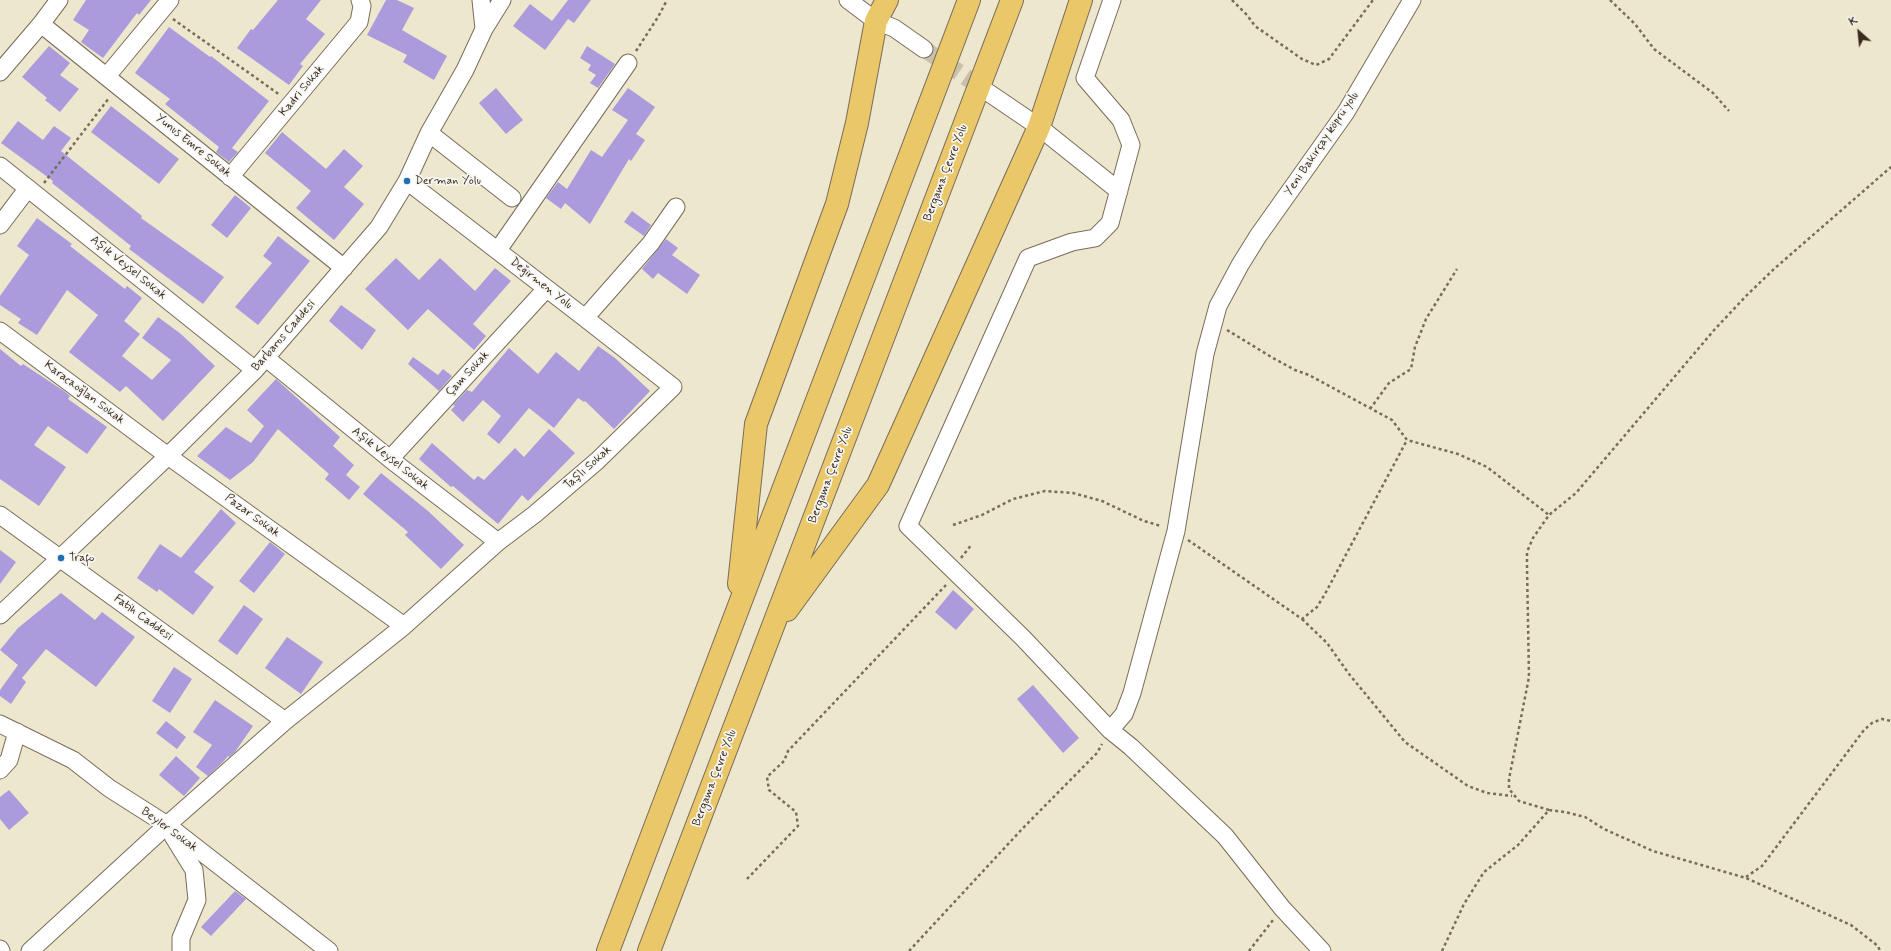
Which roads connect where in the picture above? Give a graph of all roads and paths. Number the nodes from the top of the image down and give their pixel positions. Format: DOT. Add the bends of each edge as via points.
graph roads {
  1 [pos="59,0"];
  2 [pos="360,0"];
  3 [pos="481,0"];
  4 [pos="502,0"];
  5 [pos="667,0"];
  6 [pos="848,0"];
  7 [pos="888,0"];
  8 [pos="969,0"];
  9 [pos="1012,0"];
  10 [pos="1081,0"];
  11 [pos="1112,0"];
  12 [pos="1232,0"];
  13 [pos="1374,0"];
  14 [pos="1412,0"];
  15 [pos="1610,0"];
  16 [pos="165,5"];
  17 [pos="876,21"];
  18 [pos="42,24"];
  19 [pos="484,29"];
  20 [pos="924,49"];
  21 [pos="628,63"];
  22 [pos="0,72"];
  23 [pos="106,76"];
  24 [pos="989,93"];
  25 [pos="292,104"];
  26 [pos="1729,111"];
  27 [pos="1039,127"];
  28 [pos="429,133"];
  29 [pos="0,166"];
  30 [pos="1891,167"];
  31 [pos="230,177"];
  32 [pos="407,181"];
  33 [pos="1119,191"];
  34 [pos="32,192"];
  35 [pos="512,198"];
  36 [pos="676,208"];
  37 [pos="0,225"];
  38 [pos="498,250"];
  39 [pos="344,268"];
  40 [pos="1457,269"];
  41 [pos="546,289"];
  42 [pos="585,318"];
  43 [pos="1213,322"];
  44 [pos="0,331"];
  45 [pos="261,364"];
  46 [pos="673,387"];
  47 [pos="1370,409"];
  48 [pos="1407,440"];
  49 [pos="168,456"];
  50 [pos="390,459"];
  51 [pos="0,515"];
  52 [pos="1549,515"];
  53 [pos="953,526"];
  54 [pos="1176,531"];
  55 [pos="498,542"];
  56 [pos="61,558"];
  57 [pos="957,574"];
  58 [pos="736,614"];
  59 [pos="0,615"];
  60 [pos="1302,619"];
  61 [pos="404,626"];
  62 [pos="770,634"];
  63 [pos="285,721"];
  64 [pos="1891,722"];
  65 [pos="0,724"];
  66 [pos="1110,730"];
  67 [pos="17,732"];
  68 [pos="0,770"];
  69 [pos="1513,796"];
  70 [pos="1549,810"];
  71 [pos="167,825"];
  72 [pos="1746,878"];
  73 [pos="747,879"];
  74 [pos="1282,908"];
  75 [pos="30,951"];
  76 [pos="180,951"];
  77 [pos="329,951"];
  78 [pos="608,951"];
  79 [pos="649,951"];
  80 [pos="909,951"];
  81 [pos="1249,951"];
  82 [pos="1322,951"];
  83 [pos="1442,951"];
  84 [pos="1880,951"];
  1 -- 18 [label="street"];
  2 -- 25 [label="street, Kadri Sokak" via="362,6 359,22"];
  3 -- 19 [label="street"];
  4 -- 19 [label="street, Barbaros Caddesi"];
  5 -- 21 [label="path"];
  6 -- 17 [label="street"];
  7 -- 17 [label="highway"];
  8 -- 58 [label="highway"];
  9 -- 62 [label="highway, Bergama Çevre Yolu"];
  10 -- 27 [label="highway"];
  11 -- 33 [label="street" via="1085,78 1121,120 1130,145"];
  12 -- 13 [label="path" via="1255,26 1302,59 1316,65 1329,59"];
  14 -- 43 [label="street, Yeni Bakırçay köprü yolu" via="1346,112 1240,265 1218,306"];
  15 -- 26 [label="path" via="1635,24 1654,49 1713,93"];
  16 -- 23 [label="street"];
  16 -- 25 [label="path"];
  17 -- 20 [label="street" via="894,28"];
  17 -- 58 [label="highway" via="857,123 837,204 756,424"];
  18 -- 22 [label="street"];
  18 -- 23 [label="street, Yunus Emre Sokak"];
  19 -- 28 [label="street, Barbaros Caddesi" via="465,70"];
  21 -- 38 [label="street"];
  23 -- 31 [label="street, Yunus Emre Sokak"];
  23 -- 34 [label="path" via="110,95"];
  24 -- 27 [label="street"];
  25 -- 31 [label="street, Kadri Sokak"];
  27 -- 33 [label="street"];
  27 -- 62 [label="highway" via="878,485"];
  28 -- 32 [label="street, Barbaros Caddesi"];
  28 -- 35 [label="street"];
  29 -- 34 [label="street, Aşık Veysel Sokak"];
  30 -- 52 [label="path" via="1752,290 1576,493"];
  31 -- 39 [label="street, Yunus Emre Sokak"];
  32 -- 38 [label="street, Değirmen Yolu"];
  32 -- 39 [label="street, Barbaros Caddesi" via="379,227"];
  33 -- 57 [label="street" via="1110,223 1094,238 1072,242 1028,258 908,526"];
  34 -- 37 [label="street"];
  34 -- 45 [label="street, Aşık Veysel Sokak"];
  36 -- 42 [label="street" via="651,243"];
  38 -- 41 [label="street, Değirmen Yolu"];
  39 -- 45 [label="street, Barbaros Caddesi"];
  40 -- 47 [label="path" via="1426,319 1415,347 1411,369 1389,383"];
  41 -- 42 [label="street, Değirmen Yolu"];
  41 -- 50 [label="street, Çam Sokak"];
  42 -- 46 [label="street, Değirmen Yolu"];
  43 -- 47 [label="path" via="1273,358"];
  43 -- 54 [label="street, Yeni Bakırçay köprü yolu" via="1205,354"];
  44 -- 49 [label="street, Karacaoğlan Sokak"];
  45 -- 49 [label="street, Barbaros Caddesi"];
  45 -- 50 [label="street, Aşık Veysel Sokak"];
  46 -- 55 [label="street, Taşlı Sokak" via="597,461"];
  47 -- 48 [label="path" via="1392,420"];
  48 -- 52 [label="path" via="1458,454 1487,468"];
  48 -- 60 [label="path" via="1325,594 1317,607"];
  49 -- 56 [label="street, Barbaros Caddesi"];
  49 -- 61 [label="street, Pazar Sokak"];
  50 -- 55 [label="street, Aşık Veysel Sokak"];
  51 -- 56 [label="street, Fatih Caddesi"];
  52 -- 69 [label="path" via="1533,538 1528,552 1529,677 1509,779 1509,789"];
  53 -- 54 [label="path" via="1013,500 1045,491 1073,492"];
  54 -- 60 [label="path"];
  54 -- 66 [label="street, Yeni Bakırçay köprü yolu" via="1132,694 1124,714"];
  55 -- 61 [label="street, Taşlı Sokak"];
  56 -- 59 [label="street, Barbaros Caddesi"];
  56 -- 63 [label="street, Fatih Caddesi"];
  57 -- 66 [label="street" via="1023,638"];
  57 -- 73 [label="path" via="788,751 784,761 767,777 769,790 796,812 798,826"];
  58 -- 78 [label="highway"];
  60 -- 69 [label="path" via="1327,643 1405,742 1468,786 1487,793"];
  61 -- 63 [label="street, Taşlı Sokak"];
  62 -- 79 [label="highway, Bergama Çevre Yolu"];
  63 -- 71 [label="street, Taşlı Sokak"];
  64 -- 72 [label="path" via="1882,719 1864,730 1762,866"];
  65 -- 67 [label="street, Beyler Sokak"];
  66 -- 74 [label="street" via="1132,746 1225,836"];
  66 -- 80 [label="path" via="1097,753 1023,828"];
  67 -- 68 [label="street" via="9,760"];
  67 -- 71 [label="street, Beyler Sokak" via="73,760 109,788"];
  69 -- 70 [label="path" via="1519,801"];
  70 -- 72 [label="path" via="1586,817 1653,851"];
  70 -- 83 [label="path" via="1518,845 1484,872 1464,904"];
  71 -- 75 [label="street, Taşlı Sokak"];
  71 -- 76 [label="street" via="194,870 197,900 181,938"];
  71 -- 77 [label="street, Beyler Sokak"];
  72 -- 84 [label="path" via="1851,925 1878,946"];
  74 -- 81 [label="path"];
  74 -- 82 [label="street"];
}
